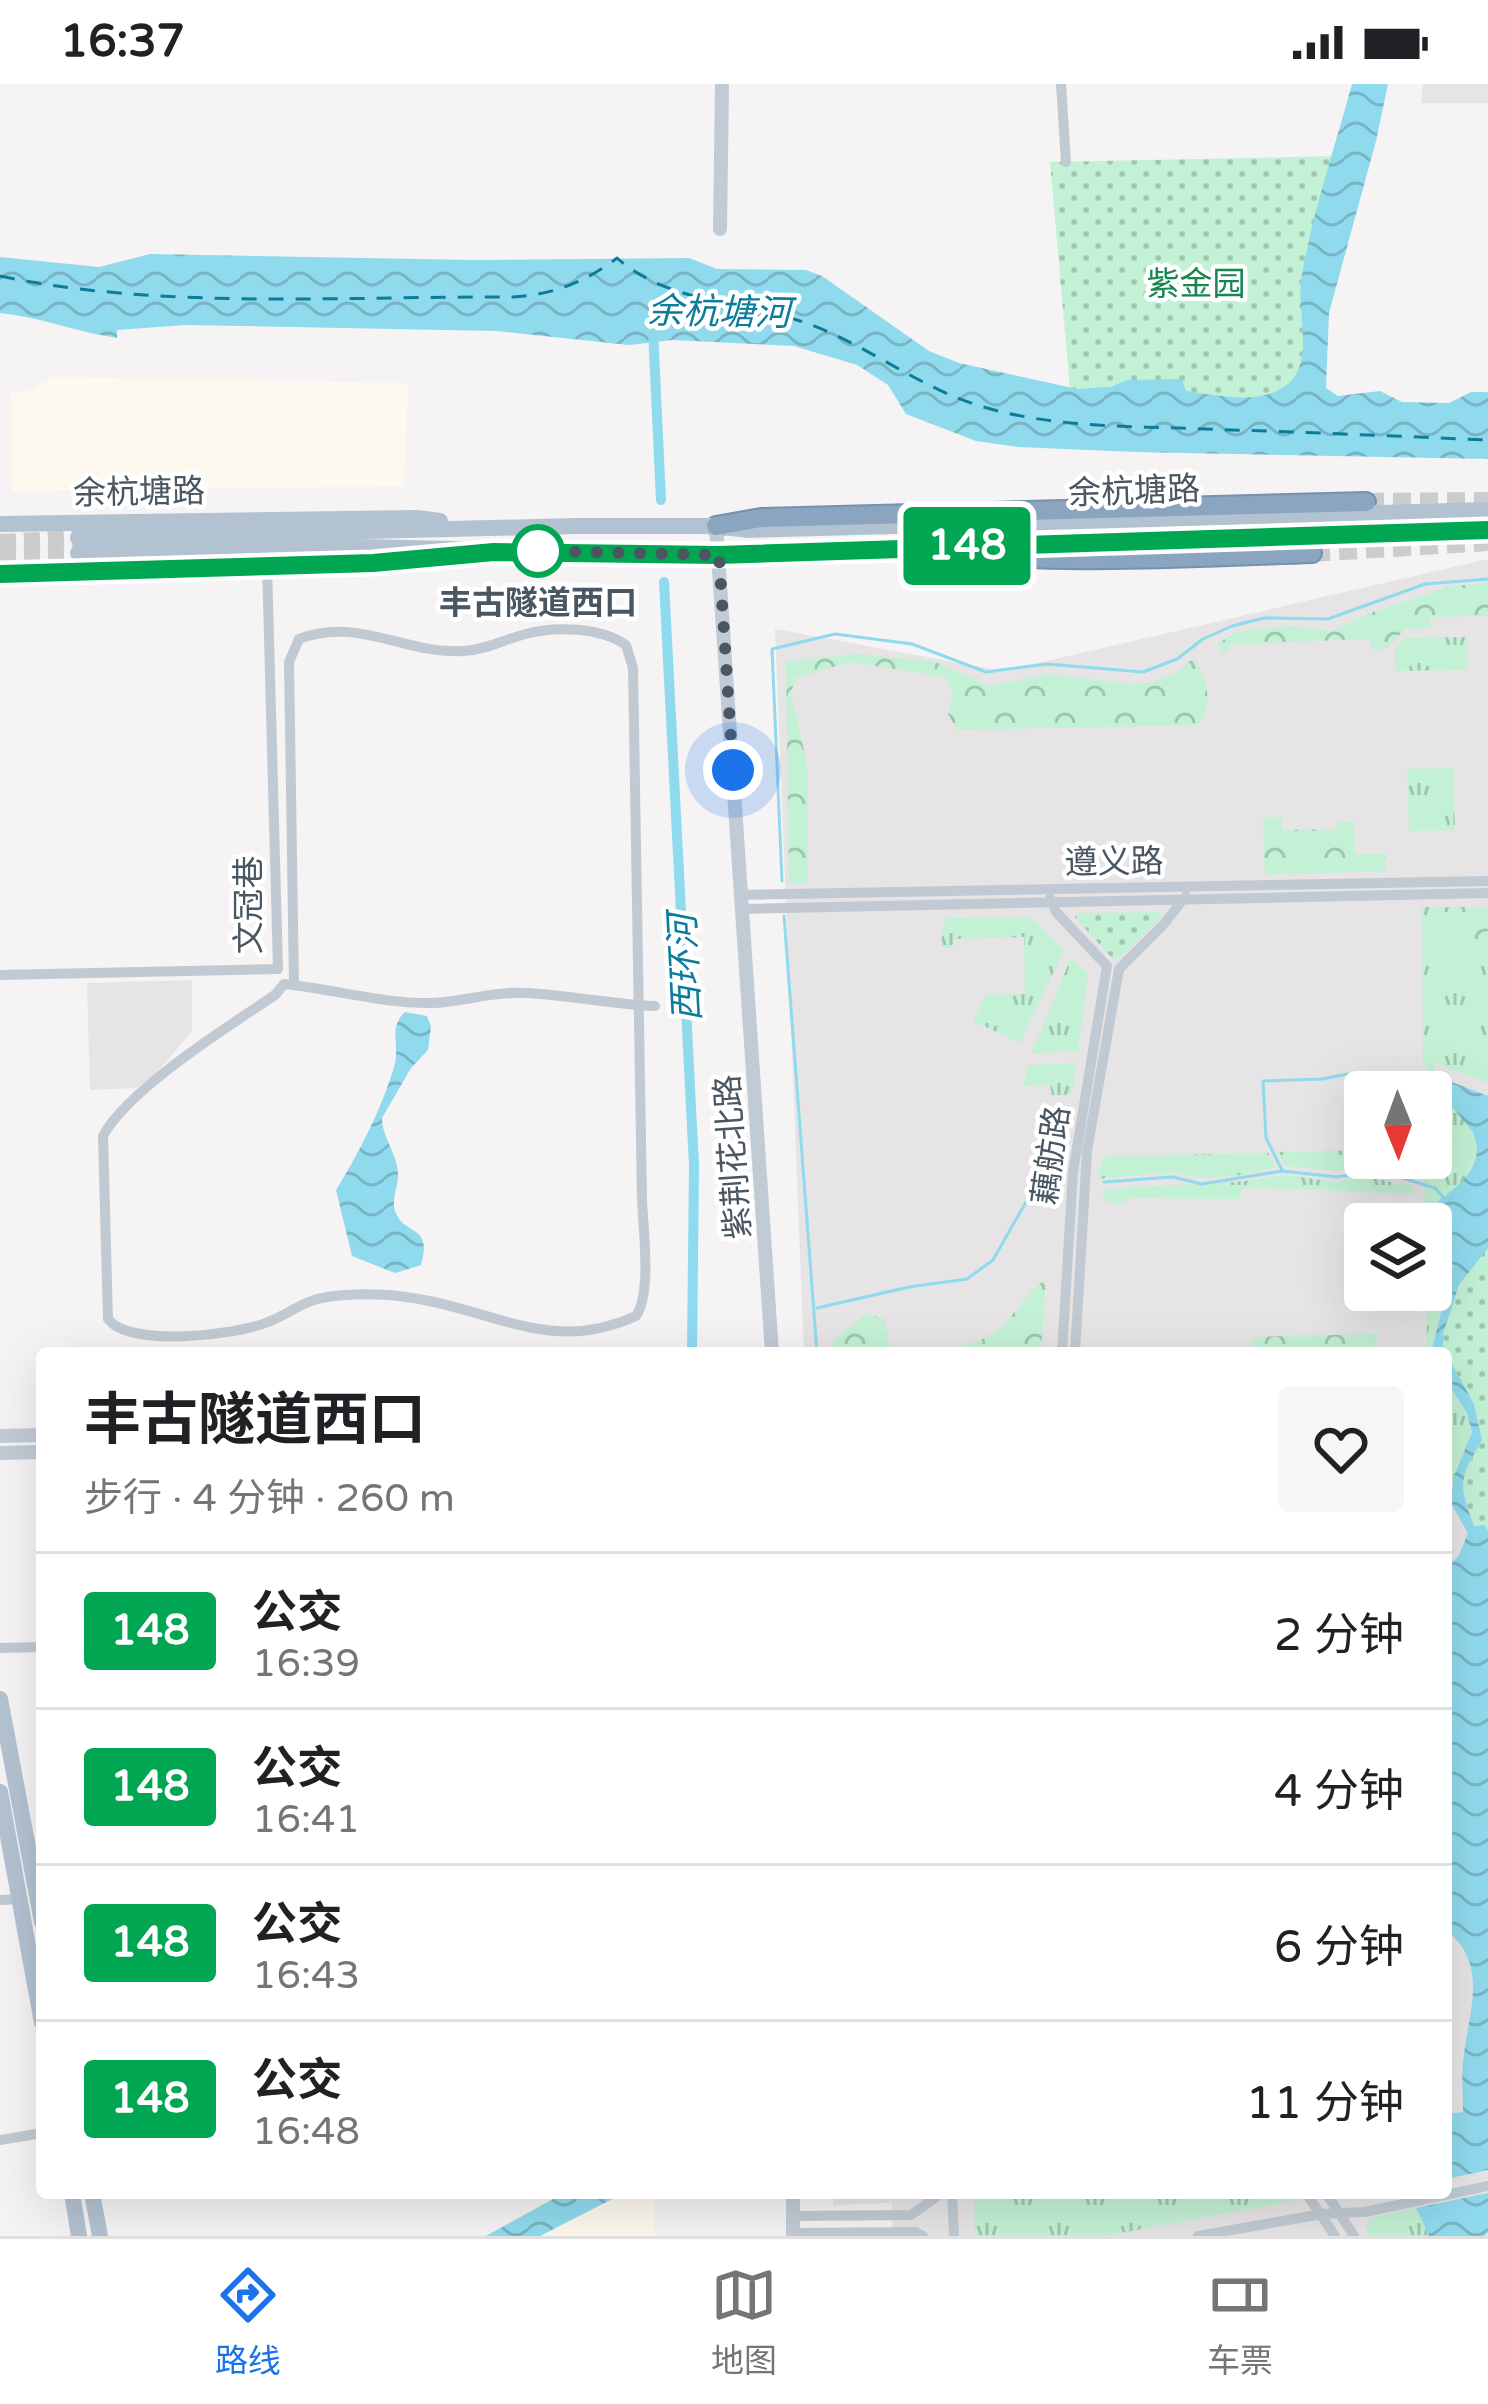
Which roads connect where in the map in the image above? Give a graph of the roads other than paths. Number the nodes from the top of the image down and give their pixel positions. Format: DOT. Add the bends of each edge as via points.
graph roads {
  1 [pos="722,84"];
  2 [pos="1060,84"];
  3 [pos="1066,162"];
  4 [pos="720,229"];
  5 [pos="1366,502"];
  6 [pos="1488,510"];
  7 [pos="0,524"];
  8 [pos="716,526"];
  9 [pos="494,528"];
  10 [pos="1488,530"];
  11 [pos="904,548"];
  12 [pos="494,552"];
  13 [pos="1312,553"];
  14 [pos="719,555"];
  15 [pos="267,565"];
  16 [pos="0,574"];
  17 [pos="1488,881"];
  18 [pos="1186,893"];
  19 [pos="1488,893"];
  20 [pos="1050,896"];
  21 [pos="742,902"];
  22 [pos="1113,967"];
  23 [pos="0,975"];
  24 [pos="294,986"];
  25 [pos="638,1005"];
  26 [pos="655,1006"];
  27 [pos="772,1347"];
  28 [pos="1062,1347"];
  29 [pos="1075,1347"];
  30 [pos="36,1435"];
  31 [pos="0,1436"];
  32 [pos="36,1452"];
  33 [pos="0,1453"];
  34 [pos="36,1647"];
  35 [pos="0,1648"];
  36 [pos="0,1699"];
  37 [pos="0,1792"];
  38 [pos="34,1898"];
  39 [pos="0,1900"];
  40 [pos="36,1929"];
  41 [pos="36,2133"];
  42 [pos="0,2140"];
  43 [pos="1488,2186"];
  44 [pos="1452,2194"];
  45 [pos="73,2199"];
  46 [pos="93,2199"];
  47 [pos="793,2199"];
  48 [pos="933,2199"];
  49 [pos="952,2199"];
  50 [pos="1311,2199"];
  51 [pos="1331,2199"];
  52 [pos="1426,2199"];
  53 [pos="1341,2212"];
  54 [pos="1322,2214"];
  55 [pos="793,2216"];
  56 [pos="792,2234"];
  57 [pos="80,2236"];
  58 [pos="100,2236"];
  59 [pos="923,2236"];
  60 [pos="953,2236"];
  61 [pos="1198,2236"];
  62 [pos="1334,2236"];
  63 [pos="1354,2236"];
  1 -- 4 [label="main road"];
  2 -- 3 [label="street"];
  5 -- 8 [label="highway"];
  6 -- 8 [label="main road, 余杭塘路"];
  7 -- 9 [label="main road, 余杭塘路" via="417,518"];
  8 -- 9 [label="main road, 余杭塘路"];
  8 -- 14 [label="main road, 紫荆花北路"];
  9 -- 12 [label="main road, 余杭塘路" via="78,546"];
  10 -- 11 [label="main road, 余杭塘路"];
  11 -- 13 [label="highway" via="1069,560"];
  11 -- 14 [label="main road, 余杭塘路"];
  12 -- 14 [label="main road, 余杭塘路"];
  12 -- 15 [label="main road, 余杭塘路"];
  14 -- 21 [label="main road, 紫荆花北路"];
  15 -- 16 [label="main road, 余杭塘路"];
  15 -- 23 [label="street, 文冠巷" via="278,969"];
  17 -- 18 [label="street, 遵义路"];
  18 -- 19 [label="street, 遵义路"];
  18 -- 20 [label="street, 遵义路"];
  18 -- 22 [label="street"];
  20 -- 21 [label="street, 遵义路"];
  20 -- 22 [label="street"];
  21 -- 27 [label="main road, 紫荆花北路"];
  22 -- 28 [label="street, 藕舫路" via="1070,1195"];
  22 -- 29 [label="street, 藕舫路" via="1087,1151"];
  24 -- 25 [label="street" via="433,1003 524,993"];
  24 -- 25 [label="street" via="293,646 335,630 460,651 572,631 620,640 632,658"];
  24 -- 25 [label="street" via="284,984 201,1044 103,1136 108,1319 119,1329 228,1332 328,1297 428,1300 511,1326 562,1331 636,1316 644,1295"];
  25 -- 26 [label="street"];
  30 -- 31 [label="main road"];
  32 -- 33 [label="main road"];
  34 -- 35 [label="street"];
  36 -- 38 [label="main road"];
  37 -- 38 [label="main road"];
  38 -- 39 [label="street"];
  38 -- 40 [label="main road"];
  41 -- 42 [label="street"];
  43 -- 44 [label="street"];
  45 -- 57 [label="main road"];
  46 -- 58 [label="main road"];
  47 -- 55 [label="main road"];
  48 -- 55 [label="street" via="910,2215"];
  49 -- 60 [label="street"];
  50 -- 54 [label="street"];
  51 -- 53 [label="street"];
  52 -- 53 [label="street"];
  53 -- 54 [label="street"];
  53 -- 63 [label="street"];
  54 -- 61 [label="street"];
  54 -- 62 [label="street"];
  55 -- 56 [label="main road"];
  56 -- 59 [label="street"];
}
